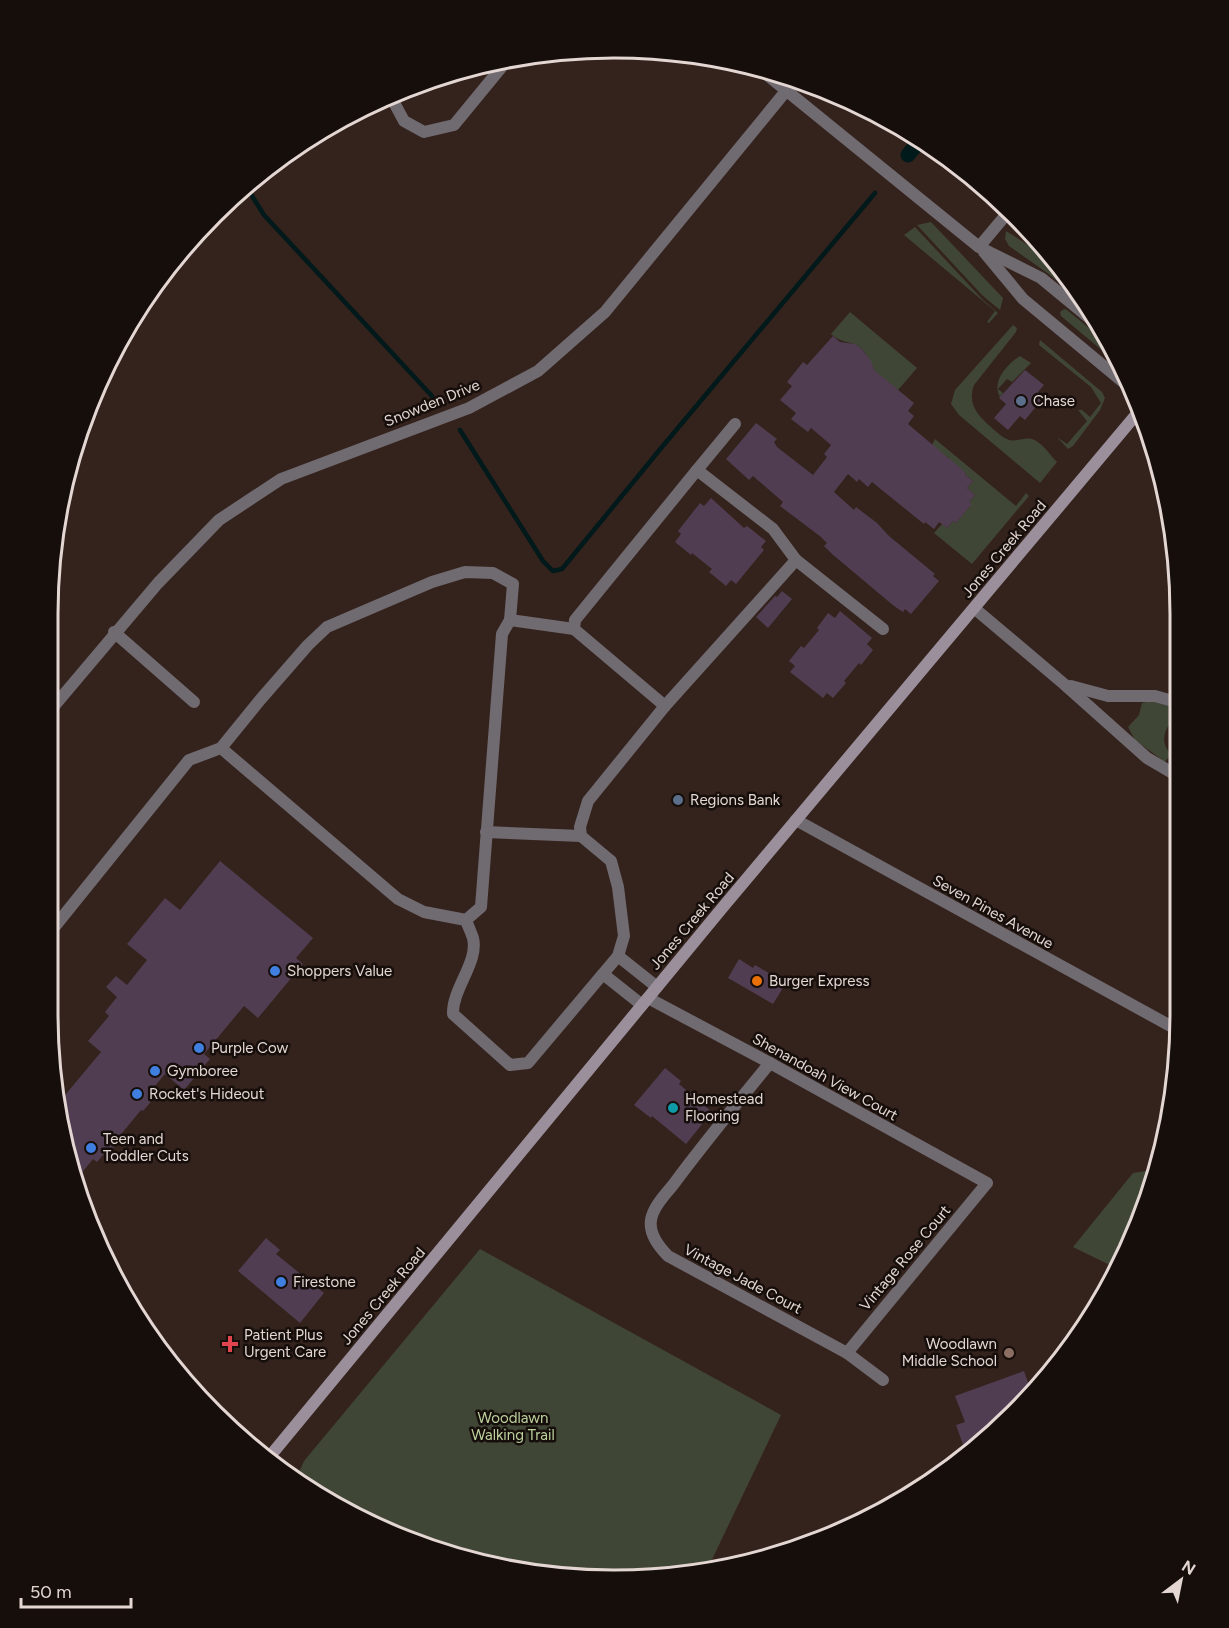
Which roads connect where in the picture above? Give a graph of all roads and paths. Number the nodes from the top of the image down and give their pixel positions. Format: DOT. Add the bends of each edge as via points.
graph roads {
  1 [pos="499,71"];
  2 [pos="776,83"];
  3 [pos="789,87"];
  4 [pos="786,91"];
  5 [pos="395,104"];
  6 [pos="1004,217"];
  7 [pos="979,247"];
  8 [pos="1079,309"];
  9 [pos="1116,377"];
  10 [pos="1134,417"];
  11 [pos="735,424"];
  12 [pos="697,470"];
  13 [pos="796,560"];
  14 [pos="974,608"];
  15 [pos="510,620"];
  16 [pos="574,629"];
  17 [pos="883,629"];
  18 [pos="114,632"];
  19 [pos="1064,684"];
  20 [pos="1170,700"];
  21 [pos="58,701"];
  22 [pos="194,702"];
  23 [pos="665,706"];
  24 [pos="221,748"];
  25 [pos="1170,771"];
  26 [pos="796,820"];
  27 [pos="486,832"];
  28 [pos="581,836"];
  29 [pos="466,920"];
  30 [pos="58,923"];
  31 [pos="618,956"];
  32 [pos="603,974"];
  33 [pos="657,987"];
  34 [pos="645,1002"];
  35 [pos="1170,1026"];
  36 [pos="770,1063"];
  37 [pos="987,1183"];
  38 [pos="847,1353"];
  39 [pos="883,1380"];
  40 [pos="273,1453"];
  1 -- 5 [label="street" via="454,125 424,132 404,121"];
  2 -- 4 [label="street"];
  3 -- 4 [label="street, Snowden Drive"];
  4 -- 7 [label="street"];
  4 -- 18 [label="street, Snowden Drive" via="605,312 538,370 469,408 281,479 219,520"];
  6 -- 7 [label="street"];
  7 -- 8 [label="street" via="1041,278"];
  7 -- 9 [label="street" via="1023,299"];
  10 -- 14 [label="main road, Jones Creek Road"];
  11 -- 12 [label="street"];
  12 -- 13 [label="street" via="772,529"];
  12 -- 16 [label="street" via="575,620"];
  13 -- 17 [label="street"];
  13 -- 23 [label="street"];
  14 -- 19 [label="street"];
  14 -- 26 [label="main road, Jones Creek Road"];
  15 -- 16 [label="street"];
  15 -- 24 [label="street" via="513,584 493,573 465,572 327,627"];
  15 -- 27 [label="street" via="502,634"];
  16 -- 23 [label="street"];
  18 -- 21 [label="street, Snowden Drive"];
  18 -- 22 [label="street"];
  19 -- 20 [label="street" via="1108,696 1155,696"];
  19 -- 25 [label="street" via="1147,758"];
  23 -- 28 [label="street" via="588,801"];
  24 -- 29 [label="street" via="398,899 424,912"];
  24 -- 30 [label="street" via="189,760"];
  26 -- 33 [label="main road, Jones Creek Road"];
  26 -- 35 [label="street, Seven Pines Avenue"];
  27 -- 28 [label="street"];
  27 -- 29 [label="street" via="481,907"];
  28 -- 31 [label="street" via="611,861 624,936"];
  29 -- 32 [label="street" via="474,940 470,962 452,1003 453,1014 510,1065 528,1063"];
  31 -- 32 [label="street"];
  31 -- 33 [label="street"];
  32 -- 34 [label="street, Shenandoah View Court"];
  33 -- 34 [label="main road, Jones Creek Road"];
  34 -- 36 [label="street, Shenandoah View Court"];
  34 -- 40 [label="main road, Jones Creek Road"];
  36 -- 37 [label="street, Shenandoah View Court"];
  36 -- 38 [label="street, Vintage Jade Court" via="655,1208 651,1221 654,1235 668,1256"];
  37 -- 38 [label="street, Vintage Rose Court"];
  38 -- 39 [label="street, Vintage Jade Court"];
}
